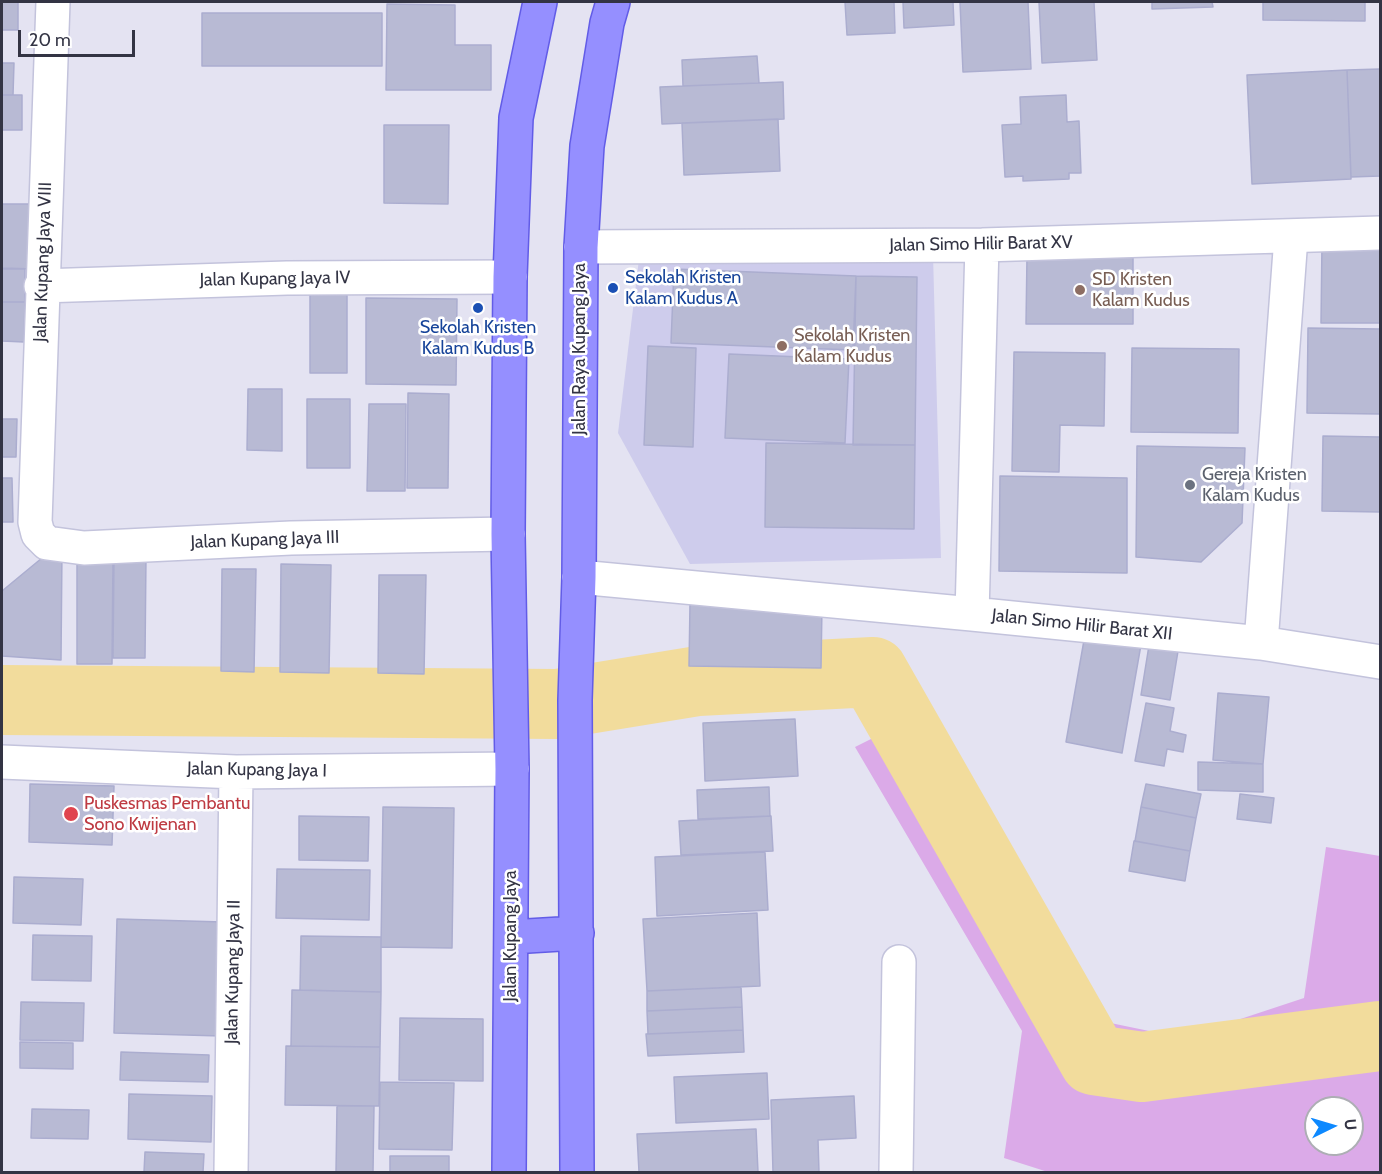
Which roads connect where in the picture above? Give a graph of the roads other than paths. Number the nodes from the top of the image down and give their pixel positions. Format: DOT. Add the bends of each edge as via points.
graph roads {
  1 [pos="53,2"];
  2 [pos="540,2"];
  3 [pos="613,2"];
  4 [pos="1380,233"];
  5 [pos="1291,237"];
  6 [pos="982,245"];
  7 [pos="581,248"];
  8 [pos="510,277"];
  9 [pos="41,286"];
  10 [pos="35,522"];
  11 [pos="508,534"];
  12 [pos="579,577"];
  13 [pos="972,614"];
  14 [pos="1261,643"];
  15 [pos="1380,662"];
  16 [pos="511,758"];
  17 [pos="2,762"];
  18 [pos="236,772"];
  19 [pos="577,933"];
  20 [pos="511,937"];
  21 [pos="899,962"];
  22 [pos="231,1173"];
  23 [pos="509,1173"];
  24 [pos="577,1173"];
  25 [pos="896,1173"];
  1 -- 9 [label="street, Jalan Kupang Jaya VIII"];
  2 -- 8 [label="main road" via="516,118"];
  3 -- 7 [label="main road, Jalan Raya Kupang Jaya" via="587,146"];
  4 -- 5 [label="street, Jalan Simo Hilir Barat XV"];
  5 -- 6 [label="street, Jalan Simo Hilir Barat XV"];
  5 -- 14 [label="street"];
  6 -- 7 [label="street, Jalan Simo Hilir Barat XV"];
  6 -- 13 [label="street, Jalan Simo Hilir Barat XII"];
  7 -- 12 [label="main road, Jalan Raya Kupang Jaya"];
  8 -- 9 [label="street, Jalan Kupang Jaya IV" via="288,278"];
  8 -- 11 [label="main road"];
  9 -- 10 [label="street, Jalan Kupang Jaya VIII"];
  10 -- 11 [label="street, Jalan Kupang Jaya III" via="38,534 47,543 84,548 291,538"];
  11 -- 16 [label="main road, Jalan Kupang Jaya"];
  12 -- 13 [label="street"];
  12 -- 19 [label="main road, Jalan Raya Kupang Jaya" via="575,700"];
  13 -- 14 [label="street, Jalan Simo Hilir Barat XII"];
  14 -- 15 [label="street, Jalan Simo Hilir Barat XII"];
  16 -- 18 [label="street, Jalan Kupang Jaya I"];
  16 -- 20 [label="main road, Jalan Kupang Jaya"];
  17 -- 18 [label="street, Jalan Kupang Jaya I"];
  18 -- 22 [label="street, Jalan Kupang Jaya II"];
  19 -- 20 [label="main road"];
  19 -- 24 [label="main road"];
  20 -- 23 [label="main road, Jalan Kupang Jaya"];
  21 -- 25 [label="street"];
}
